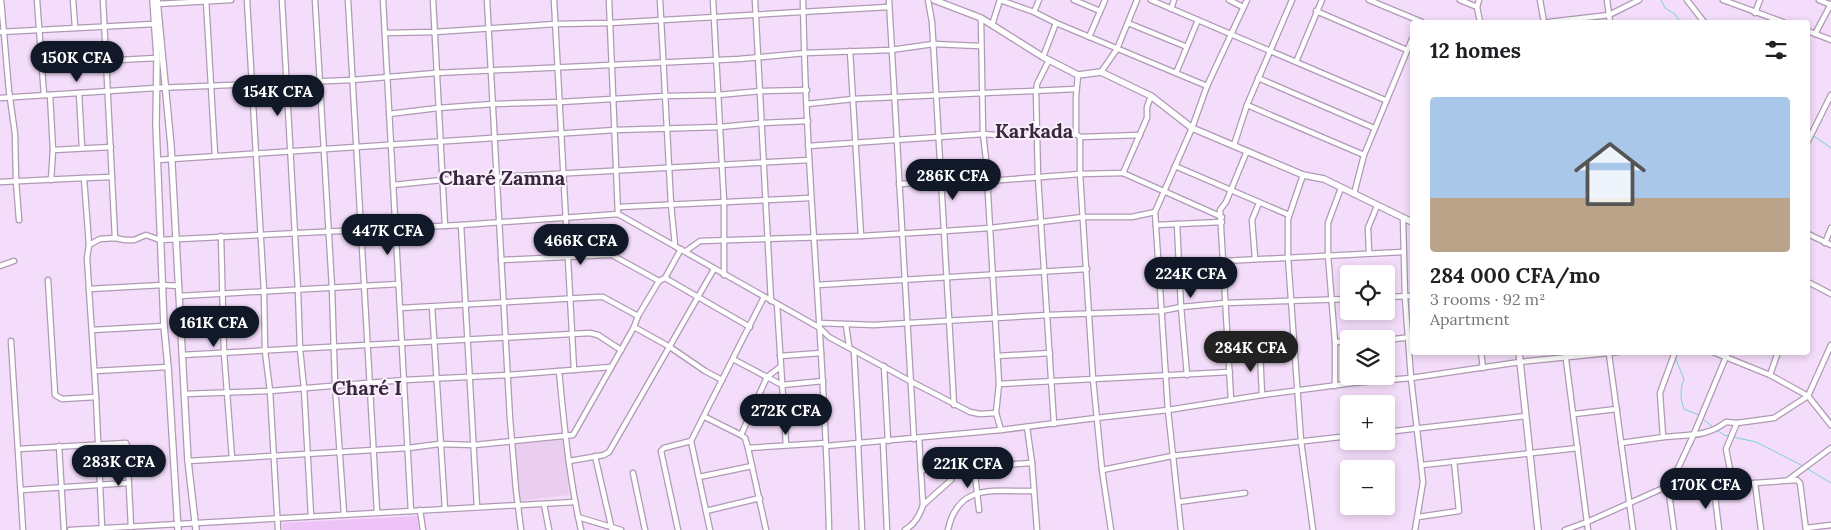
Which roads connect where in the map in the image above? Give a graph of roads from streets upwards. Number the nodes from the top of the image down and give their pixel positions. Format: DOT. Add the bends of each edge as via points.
graph roads {
  1 [pos="1,0"];
  2 [pos="37,0"];
  3 [pos="73,0"];
  4 [pos="103,0"];
  5 [pos="231,0"];
  6 [pos="247,0"];
  7 [pos="282,0"];
  8 [pos="315,0"];
  9 [pos="348,0"];
  10 [pos="383,0"];
  11 [pos="433,0"];
  12 [pos="488,0"];
  13 [pos="554,0"];
  14 [pos="609,0"];
  15 [pos="660,0"];
  16 [pos="713,0"];
  17 [pos="755,0"];
  18 [pos="803,0"];
  19 [pos="889,0"];
  20 [pos="928,0"];
  21 [pos="934,0"];
  22 [pos="1000,0"];
  23 [pos="1039,0"];
  24 [pos="1074,0"];
  25 [pos="1105,0"];
  26 [pos="1137,0"];
  27 [pos="1151,0"];
  28 [pos="1174,0"];
  29 [pos="1229,0"];
  30 [pos="1246,0"];
  31 [pos="1292,0"];
  32 [pos="1322,0"];
  33 [pos="1369,0"];
  34 [pos="1460,0"];
  35 [pos="1479,0"];
  36 [pos="1540,0"];
  37 [pos="1607,0"];
  38 [pos="1640,0"];
  39 [pos="1687,0"];
  40 [pos="1723,0"];
  41 [pos="1760,0"];
  42 [pos="1819,0"];
  43 [pos="156,1"];
  44 [pos="206,1"];
  45 [pos="1831,5"];
  46 [pos="888,7"];
  47 [pos="1244,7"];
  48 [pos="1477,7"];
  49 [pos="1171,9"];
  50 [pos="803,11"];
  51 [pos="1100,11"];
  52 [pos="1316,11"];
  53 [pos="1034,12"];
  54 [pos="1755,13"];
  55 [pos="756,15"];
  56 [pos="1609,15"];
  57 [pos="714,18"];
  58 [pos="981,18"];
  59 [pos="661,20"];
  60 [pos="1198,20"];
  61 [pos="1416,20"];
  62 [pos="1480,20"];
  63 [pos="1544,20"];
  64 [pos="1575,20"];
  65 [pos="1610,20"];
  66 [pos="1702,20"];
  67 [pos="1777,20"];
  68 [pos="610,23"];
  69 [pos="1128,23"];
  70 [pos="154,24"];
  71 [pos="555,24"];
  72 [pos="1056,24"];
  73 [pos="992,25"];
  74 [pos="104,26"];
  75 [pos="75,27"];
  76 [pos="489,28"];
  77 [pos="39,30"];
  78 [pos="2,32"];
  79 [pos="435,32"];
  80 [pos="1810,32"];
  81 [pos="385,33"];
  82 [pos="1232,34"];
  83 [pos="1816,34"];
  84 [pos="1089,37"];
  85 [pos="1831,40"];
  86 [pos="1410,43"];
  87 [pos="933,44"];
  88 [pos="980,46"];
  89 [pos="1187,47"];
  90 [pos="1117,49"];
  91 [pos="892,50"];
  92 [pos="1407,50"];
  93 [pos="850,51"];
  94 [pos="1271,51"];
  95 [pos="805,53"];
  96 [pos="757,57"];
  97 [pos="156,58"];
  98 [pos="1046,59"];
  99 [pos="106,60"];
  100 [pos="716,60"];
  101 [pos="1296,62"];
  102 [pos="663,63"];
  103 [pos="42,64"];
  104 [pos="612,66"];
  105 [pos="557,68"];
  106 [pos="491,71"];
  107 [pos="1101,72"];
  108 [pos="436,73"];
  109 [pos="1176,73"];
  110 [pos="1078,75"];
  111 [pos="387,78"];
  112 [pos="1258,78"];
  113 [pos="352,80"];
  114 [pos="320,81"];
  115 [pos="287,83"];
  116 [pos="252,85"];
  117 [pos="1207,86"];
  118 [pos="210,87"];
  119 [pos="156,88"];
  120 [pos="164,89"];
  121 [pos="1076,89"];
  122 [pos="807,90"];
  123 [pos="108,91"];
  124 [pos="761,91"];
  125 [pos="983,92"];
  126 [pos="1036,92"];
  127 [pos="79,93"];
  128 [pos="50,94"];
  129 [pos="936,94"];
  130 [pos="44,95"];
  131 [pos="718,95"];
  132 [pos="1831,95"];
  133 [pos="665,96"];
  134 [pos="1151,96"];
  135 [pos="11,97"];
  136 [pos="894,97"];
  137 [pos="0,98"];
  138 [pos="614,98"];
  139 [pos="853,99"];
  140 [pos="1386,100"];
  141 [pos="560,102"];
  142 [pos="492,104"];
  143 [pos="807,104"];
  144 [pos="1247,105"];
  145 [pos="438,108"];
  146 [pos="390,114"];
  147 [pos="808,121"];
  148 [pos="762,123"];
  149 [pos="720,127"];
  150 [pos="667,128"];
  151 [pos="1192,128"];
  152 [pos="1374,128"];
  153 [pos="615,130"];
  154 [pos="1810,130"];
  155 [pos="983,134"];
  156 [pos="561,135"];
  157 [pos="1038,135"];
  158 [pos="1078,135"];
  159 [pos="1140,135"];
  160 [pos="939,137"];
  161 [pos="495,138"];
  162 [pos="898,140"];
  163 [pos="441,142"];
  164 [pos="855,143"];
  165 [pos="1234,144"];
  166 [pos="391,145"];
  167 [pos="808,146"];
  168 [pos="110,147"];
  169 [pos="356,147"];
  170 [pos="82,148"];
  171 [pos="323,149"];
  172 [pos="53,150"];
  173 [pos="289,151"];
  174 [pos="1247,151"];
  175 [pos="256,153"];
  176 [pos="214,155"];
  177 [pos="1364,155"];
  178 [pos="171,159"];
  179 [pos="157,160"];
  180 [pos="809,160"];
  181 [pos="764,163"];
  182 [pos="721,165"];
  183 [pos="1175,166"];
  184 [pos="669,168"];
  185 [pos="617,170"];
  186 [pos="563,173"];
  187 [pos="1122,173"];
  188 [pos="1080,174"];
  189 [pos="1303,175"];
  190 [pos="112,177"];
  191 [pos="1038,177"];
  192 [pos="84,178"];
  193 [pos="497,178"];
  194 [pos="51,180"];
  195 [pos="442,180"];
  196 [pos="16,181"];
  197 [pos="0,182"];
  198 [pos="942,182"];
  199 [pos="988,182"];
  200 [pos="899,184"];
  201 [pos="394,185"];
  202 [pos="1341,188"];
  203 [pos="1232,189"];
  204 [pos="1164,191"];
  205 [pos="1354,194"];
  206 [pos="810,198"];
  207 [pos="766,200"];
  208 [pos="724,202"];
  209 [pos="1259,203"];
  210 [pos="671,204"];
  211 [pos="1377,206"];
  212 [pos="619,207"];
  213 [pos="1155,212"];
  214 [pos="618,214"];
  215 [pos="1289,215"];
  216 [pos="565,217"];
  217 [pos="1083,217"];
  218 [pos="1403,218"];
  219 [pos="19,220"];
  220 [pos="1222,220"];
  221 [pos="1410,221"];
  222 [pos="500,222"];
  223 [pos="1041,222"];
  224 [pos="1177,224"];
  225 [pos="461,225"];
  226 [pos="1156,225"];
  227 [pos="445,226"];
  228 [pos="396,228"];
  229 [pos="990,228"];
  230 [pos="1831,228"];
  231 [pos="360,230"];
  232 [pos="329,231"];
  233 [pos="945,231"];
  234 [pos="295,233"];
  235 [pos="260,234"];
  236 [pos="902,234"];
  237 [pos="1810,235"];
  238 [pos="221,236"];
  239 [pos="861,236"];
  240 [pos="813,237"];
  241 [pos="115,238"];
  242 [pos="177,238"];
  243 [pos="767,238"];
  244 [pos="725,239"];
  245 [pos="160,240"];
  246 [pos="1826,243"];
  247 [pos="89,245"];
  248 [pos="1831,245"];
  249 [pos="675,246"];
  250 [pos="684,250"];
  251 [pos="1403,252"];
  252 [pos="1369,254"];
  253 [pos="1328,256"];
  254 [pos="568,257"];
  255 [pos="1288,257"];
  256 [pos="1255,258"];
  257 [pos="501,260"];
  258 [pos="1224,260"];
  259 [pos="14,261"];
  260 [pos="0,266"];
  261 [pos="714,269"];
  262 [pos="1087,269"];
  263 [pos="1045,272"];
  264 [pos="992,274"];
  265 [pos="724,275"];
  266 [pos="947,277"];
  267 [pos="665,278"];
  268 [pos="905,279"];
  269 [pos="48,280"];
  270 [pos="658,282"];
  271 [pos="1810,283"];
  272 [pos="399,284"];
  273 [pos="162,285"];
  274 [pos="817,285"];
  275 [pos="179,286"];
  276 [pos="364,286"];
  277 [pos="332,288"];
  278 [pos="89,289"];
  279 [pos="298,290"];
  280 [pos="264,292"];
  281 [pos="223,294"];
  282 [pos="1831,294"];
  283 [pos="179,296"];
  284 [pos="1410,296"];
  285 [pos="698,297"];
  286 [pos="1395,297"];
  287 [pos="1405,297"];
  288 [pos="570,298"];
  289 [pos="764,298"];
  290 [pos="1331,300"];
  291 [pos="1340,300"];
  292 [pos="771,301"];
  293 [pos="1291,302"];
  294 [pos="504,303"];
  295 [pos="1225,303"];
  296 [pos="777,304"];
  297 [pos="466,305"];
  298 [pos="432,307"];
  299 [pos="1181,307"];
  300 [pos="400,308"];
  301 [pos="1161,311"];
  302 [pos="1089,314"];
  303 [pos="1048,315"];
  304 [pos="638,316"];
  305 [pos="995,318"];
  306 [pos="949,321"];
  307 [pos="907,324"];
  308 [pos="846,325"];
  309 [pos="164,326"];
  310 [pos="819,326"];
  311 [pos="634,327"];
  312 [pos="750,327"];
  313 [pos="92,330"];
  314 [pos="1410,331"];
  315 [pos="572,334"];
  316 [pos="1410,338"];
  317 [pos="505,339"];
  318 [pos="1395,339"];
  319 [pos="467,340"];
  320 [pos="11,341"];
  321 [pos="434,342"];
  322 [pos="1335,342"];
  323 [pos="1340,342"];
  324 [pos="401,344"];
  325 [pos="1831,345"];
  326 [pos="367,346"];
  327 [pos="849,346"];
  328 [pos="334,347"];
  329 [pos="670,347"];
  330 [pos="1294,348"];
  331 [pos="300,349"];
  332 [pos="621,350"];
  333 [pos="1260,350"];
  334 [pos="265,351"];
  335 [pos="854,351"];
  336 [pos="1228,352"];
  337 [pos="224,353"];
  338 [pos="821,353"];
  339 [pos="1050,353"];
  340 [pos="182,355"];
  341 [pos="1411,355"];
  342 [pos="1481,355"];
  343 [pos="1519,355"];
  344 [pos="1565,355"];
  345 [pos="1609,355"];
  346 [pos="1674,355"];
  347 [pos="1726,355"];
  348 [pos="1777,355"];
  349 [pos="780,356"];
  350 [pos="997,356"];
  351 [pos="733,359"];
  352 [pos="1520,362"];
  353 [pos="884,366"];
  354 [pos="168,367"];
  355 [pos="611,367"];
  356 [pos="780,367"];
  357 [pos="1483,368"];
  358 [pos="574,370"];
  359 [pos="95,371"];
  360 [pos="559,371"];
  361 [pos="1230,372"];
  362 [pos="1770,374"];
  363 [pos="508,375"];
  364 [pos="1187,375"];
  365 [pos="1166,376"];
  366 [pos="470,377"];
  367 [pos="767,377"];
  368 [pos="1411,378"];
  369 [pos="436,379"];
  370 [pos="1093,379"];
  371 [pos="404,380"];
  372 [pos="722,380"];
  373 [pos="823,381"];
  374 [pos="369,382"];
  375 [pos="910,382"];
  376 [pos="1051,382"];
  377 [pos="999,384"];
  378 [pos="335,385"];
  379 [pos="782,385"];
  380 [pos="1335,386"];
  381 [pos="304,388"];
  382 [pos="270,391"];
  383 [pos="1297,391"];
  384 [pos="228,393"];
  385 [pos="184,394"];
  386 [pos="1262,395"];
  387 [pos="96,396"];
  388 [pos="1808,396"];
  389 [pos="1232,400"];
  390 [pos="954,405"];
  391 [pos="1616,409"];
  392 [pos="1168,410"];
  393 [pos="996,413"];
  394 [pos="1574,414"];
  395 [pos="1526,416"];
  396 [pos="705,417"];
  397 [pos="1096,418"];
  398 [pos="1737,423"];
  399 [pos="1054,424"];
  400 [pos="1831,425"];
  401 [pos="1027,427"];
  402 [pos="1417,429"];
  403 [pos="1001,430"];
  404 [pos="1395,431"];
  405 [pos="741,435"];
  406 [pos="565,436"];
  407 [pos="1693,436"];
  408 [pos="1340,437"];
  409 [pos="1663,437"];
  410 [pos="916,438"];
  411 [pos="512,441"];
  412 [pos="691,441"];
  413 [pos="1301,441"];
  414 [pos="886,442"];
  415 [pos="1621,443"];
  416 [pos="98,444"];
  417 [pos="439,444"];
  418 [pos="858,444"];
  419 [pos="474,445"];
  420 [pos="826,445"];
  421 [pos="59,446"];
  422 [pos="786,446"];
  423 [pos="408,448"];
  424 [pos="748,448"];
  425 [pos="1578,448"];
  426 [pos="1831,448"];
  427 [pos="18,449"];
  428 [pos="373,450"];
  429 [pos="341,452"];
  430 [pos="1530,452"];
  431 [pos="307,454"];
  432 [pos="274,455"];
  433 [pos="595,456"];
  434 [pos="1172,456"];
  435 [pos="232,458"];
  436 [pos="188,461"];
  437 [pos="569,461"];
  438 [pos="1454,461"];
  439 [pos="1032,463"];
  440 [pos="1422,465"];
  441 [pos="752,466"];
  442 [pos="974,466"];
  443 [pos="921,470"];
  444 [pos="1102,470"];
  445 [pos="633,473"];
  446 [pos="699,477"];
  447 [pos="1674,477"];
  448 [pos="951,480"];
  449 [pos="1788,480"];
  450 [pos="128,483"];
  451 [pos="1755,483"];
  452 [pos="100,485"];
  453 [pos="1733,485"];
  454 [pos="1668,486"];
  455 [pos="61,487"];
  456 [pos="1714,488"];
  457 [pos="21,490"];
  458 [pos="1034,491"];
  459 [pos="978,493"];
  460 [pos="1245,493"];
  461 [pos="760,498"];
  462 [pos="575,502"];
  463 [pos="1178,502"];
  464 [pos="1629,503"];
  465 [pos="544,504"];
  466 [pos="517,505"];
  467 [pos="923,505"];
  468 [pos="478,507"];
  469 [pos="445,509"];
  470 [pos="420,510"];
  471 [pos="980,510"];
  472 [pos="412,511"];
  473 [pos="377,512"];
  474 [pos="706,512"];
  475 [pos="344,514"];
  476 [pos="311,516"];
  477 [pos="578,517"];
  478 [pos="1418,517"];
  479 [pos="277,518"];
  480 [pos="1587,522"];
  481 [pos="914,523"];
  482 [pos="1831,525"];
  483 [pos="131,527"];
  484 [pos="178,527"];
  485 [pos="195,527"];
  486 [pos="102,528"];
  487 [pos="611,528"];
  488 [pos="1806,529"];
  489 [pos="23,530"];
  490 [pos="64,530"];
  491 [pos="70,530"];
  492 [pos="278,530"];
  493 [pos="423,530"];
  494 [pos="522,530"];
  495 [pos="549,530"];
  496 [pos="581,530"];
  497 [pos="621,530"];
  498 [pos="644,530"];
  499 [pos="678,530"];
  500 [pos="710,530"];
  501 [pos="766,530"];
  502 [pos="829,530"];
  503 [pos="862,530"];
  504 [pos="887,530"];
  505 [pos="905,530"];
  506 [pos="914,530"];
  507 [pos="948,530"];
  508 [pos="1037,530"];
  509 [pos="1111,530"];
  510 [pos="1181,530"];
  511 [pos="1313,530"];
  512 [pos="1415,530"];
  513 [pos="1538,530"];
  514 [pos="1565,530"];
  515 [pos="1588,530"];
  516 [pos="1633,530"];
  517 [pos="1674,530"];
  518 [pos="1718,530"];
  519 [pos="1761,530"];
  1 -- 78 [label="street"];
  2 -- 77 [label="street"];
  3 -- 75 [label="street"];
  4 -- 74 [label="street"];
  5 -- 44 [label="street"];
  6 -- 116 [label="street"];
  7 -- 115 [label="street"];
  8 -- 114 [label="street"];
  9 -- 113 [label="street"];
  10 -- 81 [label="street"];
  11 -- 79 [label="street"];
  12 -- 76 [label="street"];
  13 -- 71 [label="street"];
  14 -- 68 [label="street"];
  15 -- 59 [label="street"];
  16 -- 57 [label="street"];
  17 -- 55 [label="street"];
  18 -- 50 [label="street"];
  19 -- 46 [label="street"];
  20 -- 87 [label="street"];
  21 -- 58 [label="street"];
  22 -- 53 [label="street"];
  22 -- 73 [label="street"];
  23 -- 53 [label="street"];
  24 -- 51 [label="street"];
  25 -- 51 [label="street"];
  26 -- 69 [label="street"];
  27 -- 49 [label="street"];
  28 -- 49 [label="street"];
  29 -- 47 [label="street"];
  30 -- 47 [label="street"];
  31 -- 94 [label="street"];
  32 -- 52 [label="street"];
  33 -- 61 [label="street"];
  34 -- 48 [label="street"];
  35 -- 48 [label="street"];
  36 -- 63 [label="street"];
  37 -- 56 [label="street"];
  38 -- 56 [label="street"];
  39 -- 66 [label="street"];
  40 -- 54 [label="street"];
  41 -- 54 [label="street"];
  42 -- 45 [label="street"];
  43 -- 44 [label="street"];
  43 -- 70 [label="street"];
  43 -- 120 [label="street"];
  44 -- 118 [label="street"];
  45 -- 83 [label="street"];
  46 -- 50 [label="street"];
  46 -- 91 [label="street"];
  47 -- 82 [label="street"];
  48 -- 62 [label="street"];
  49 -- 60 [label="street"];
  50 -- 55 [label="street"];
  50 -- 95 [label="street"];
  51 -- 84 [label="street"];
  52 -- 92 [label="street"];
  52 -- 101 [label="street"];
  53 -- 72 [label="street"];
  54 -- 67 [label="street"];
  55 -- 57 [label="street"];
  55 -- 96 [label="street"];
  56 -- 64 [label="street"];
  56 -- 65 [label="street"];
  57 -- 59 [label="street"];
  57 -- 100 [label="street"];
  58 -- 73 [label="street"];
  58 -- 88 [label="street"];
  59 -- 68 [label="street"];
  59 -- 102 [label="street"];
  60 -- 82 [label="street"];
  60 -- 89 [label="street"];
  68 -- 71 [label="street"];
  68 -- 104 [label="street"];
  69 -- 89 [label="street"];
  69 -- 90 [label="street"];
  70 -- 74 [label="street"];
  70 -- 97 [label="street"];
  71 -- 76 [label="street"];
  71 -- 105 [label="street"];
  72 -- 84 [label="street"];
  72 -- 98 [label="street"];
  73 -- 98 [label="street"];
  74 -- 75 [label="street"];
  74 -- 99 [label="street"];
  75 -- 77 [label="street"];
  76 -- 79 [label="street"];
  76 -- 106 [label="street"];
  77 -- 78 [label="street"];
  77 -- 103 [label="street"];
  78 -- 135 [label="street"];
  79 -- 81 [label="street"];
  79 -- 108 [label="street"];
  80 -- 83 [label="street"];
  81 -- 111 [label="street"];
  82 -- 94 [label="street"];
  82 -- 117 [label="street"];
  83 -- 85 [label="street"];
  84 -- 90 [label="street"];
  86 -- 92 [label="street"];
  87 -- 88 [label="street"];
  87 -- 91 [label="street"];
  87 -- 129 [label="street"];
  88 -- 125 [label="street"];
  89 -- 109 [label="street"];
  90 -- 107 [label="street"];
  90 -- 109 [label="street"];
  91 -- 93 [label="street"];
  91 -- 136 [label="street"];
  92 -- 140 [label="street"];
  93 -- 95 [label="street"];
  93 -- 139 [label="street"];
  94 -- 101 [label="street"];
  94 -- 112 [label="street"];
  95 -- 96 [label="street"];
  95 -- 122 [label="street"];
  96 -- 100 [label="street"];
  96 -- 124 [label="street"];
  97 -- 99 [label="street"];
  97 -- 119 [label="street"];
  98 -- 110 [label="street"];
  98 -- 126 [label="street"];
  99 -- 103 [label="street"];
  99 -- 123 [label="street"];
  100 -- 102 [label="street"];
  100 -- 131 [label="street"];
  101 -- 140 [label="street"];
  102 -- 104 [label="street"];
  102 -- 133 [label="street"];
  103 -- 130 [label="street"];
  104 -- 105 [label="street"];
  104 -- 138 [label="street"];
  105 -- 106 [label="street"];
  105 -- 141 [label="street"];
  106 -- 108 [label="street"];
  106 -- 142 [label="street"];
  107 -- 110 [label="street"];
  107 -- 134 [label="street"];
  108 -- 111 [label="street"];
  108 -- 145 [label="street"];
  109 -- 117 [label="street"];
  110 -- 121 [label="street"];
  111 -- 113 [label="street"];
  111 -- 146 [label="street"];
  112 -- 144 [label="street"];
  112 -- 152 [label="street"];
  113 -- 114 [label="street"];
  113 -- 169 [label="street"];
  114 -- 115 [label="street"];
  114 -- 171 [label="street"];
  115 -- 116 [label="street"];
  115 -- 173 [label="street"];
  116 -- 118 [label="street"];
  116 -- 175 [label="street"];
  117 -- 151 [label="street"];
  118 -- 120 [label="street"];
  118 -- 176 [label="street"];
  119 -- 120 [label="street"];
  119 -- 123 [label="street"];
  119 -- 179 [label="street"];
  120 -- 178 [label="street"];
  121 -- 126 [label="street"];
  121 -- 158 [label="street"];
  122 -- 124 [label="street"];
  122 -- 143 [label="street"];
  123 -- 127 [label="street"];
  123 -- 168 [label="street"];
  124 -- 131 [label="street"];
  124 -- 148 [label="street"];
  125 -- 126 [label="street"];
  125 -- 129 [label="street"];
  125 -- 155 [label="street"];
  126 -- 157 [label="street"];
  127 -- 128 [label="street"];
  127 -- 170 [label="street"];
  128 -- 130 [label="street"];
  128 -- 172 [label="street"];
  129 -- 136 [label="street"];
  129 -- 160 [label="street"];
  130 -- 135 [label="street"];
  131 -- 133 [label="street"];
  131 -- 149 [label="street"];
  132 -- 154 [label="street"];
  133 -- 138 [label="street"];
  133 -- 150 [label="street"];
  134 -- 151 [label="street"];
  134 -- 159 [label="street"];
  135 -- 137 [label="street"];
  135 -- 196 [label="street"];
  136 -- 139 [label="street"];
  136 -- 162 [label="street"];
  138 -- 141 [label="street"];
  138 -- 153 [label="street"];
  139 -- 143 [label="street"];
  139 -- 164 [label="street"];
  140 -- 152 [label="street"];
  141 -- 142 [label="street"];
  141 -- 156 [label="street"];
  142 -- 145 [label="street"];
  142 -- 161 [label="street"];
  143 -- 147 [label="street"];
  144 -- 165 [label="street"];
  144 -- 177 [label="street"];
  145 -- 146 [label="street"];
  145 -- 163 [label="street"];
  146 -- 166 [label="street"];
  147 -- 148 [label="street"];
  147 -- 167 [label="street"];
  148 -- 149 [label="street"];
  148 -- 181 [label="street"];
  149 -- 150 [label="street"];
  149 -- 182 [label="street"];
  150 -- 153 [label="street"];
  150 -- 184 [label="street"];
  151 -- 165 [label="street"];
  151 -- 183 [label="street"];
  152 -- 177 [label="street"];
  153 -- 156 [label="street"];
  153 -- 185 [label="street"];
  155 -- 157 [label="street"];
  155 -- 160 [label="street"];
  155 -- 199 [label="street"];
  156 -- 161 [label="street"];
  156 -- 186 [label="street"];
  157 -- 158 [label="street"];
  157 -- 191 [label="street"];
  158 -- 159 [label="street"];
  158 -- 188 [label="street"];
  159 -- 187 [label="street"];
  160 -- 162 [label="street"];
  160 -- 198 [label="street"];
  161 -- 163 [label="street"];
  161 -- 193 [label="street"];
  162 -- 164 [label="street"];
  162 -- 200 [label="street"];
  163 -- 166 [label="street"];
  163 -- 195 [label="street"];
  164 -- 167 [label="street"];
  164 -- 239 [label="street"];
  165 -- 174 [label="street"];
  166 -- 169 [label="street"];
  166 -- 201 [label="street"];
  167 -- 180 [label="street"];
  168 -- 170 [label="street"];
  168 -- 190 [label="street"];
  169 -- 171 [label="street"];
  169 -- 231 [label="street"];
  170 -- 172 [label="street"];
  171 -- 173 [label="street"];
  171 -- 232 [label="street"];
  172 -- 194 [label="street"];
  173 -- 175 [label="street"];
  173 -- 234 [label="street"];
  174 -- 189 [label="street"];
  174 -- 203 [label="street"];
  175 -- 176 [label="street"];
  175 -- 235 [label="street"];
  176 -- 178 [label="street"];
  177 -- 205 [label="street"];
  178 -- 179 [label="street"];
  178 -- 242 [label="street"];
  179 -- 245 [label="street"];
  180 -- 181 [label="street"];
  180 -- 206 [label="street"];
  181 -- 182 [label="street"];
  181 -- 207 [label="street"];
  182 -- 184 [label="street"];
  182 -- 208 [label="street"];
  183 -- 203 [label="street"];
  183 -- 204 [label="street"];
  184 -- 185 [label="street"];
  184 -- 210 [label="street"];
  185 -- 186 [label="street"];
  185 -- 212 [label="street"];
  186 -- 193 [label="street"];
  186 -- 216 [label="street"];
  187 -- 188 [label="street"];
  187 -- 204 [label="street"];
  188 -- 191 [label="street"];
  188 -- 217 [label="street"];
  189 -- 202 [label="street" via="1324,179"];
  189 -- 215 [label="street"];
  190 -- 192 [label="street"];
  190 -- 241 [label="street"];
  191 -- 199 [label="street"];
  191 -- 223 [label="street"];
  192 -- 194 [label="street"];
  192 -- 247 [label="street"];
  193 -- 195 [label="street"];
  193 -- 222 [label="street"];
  194 -- 196 [label="street"];
  195 -- 201 [label="street"];
  195 -- 227 [label="street"];
  196 -- 197 [label="street"];
  196 -- 219 [label="street"];
  198 -- 199 [label="street"];
  198 -- 200 [label="street"];
  198 -- 233 [label="street"];
  199 -- 229 [label="street"];
  200 -- 236 [label="street"];
  201 -- 228 [label="street"];
  202 -- 205 [label="street"];
  202 -- 253 [label="street" via="1329,219"];
  203 -- 209 [label="street"];
  203 -- 220 [label="street" via="1220,210"];
  204 -- 213 [label="street"];
  204 -- 220 [label="street"];
  205 -- 211 [label="street"];
  206 -- 207 [label="street"];
  206 -- 240 [label="street"];
  207 -- 208 [label="street"];
  207 -- 243 [label="street"];
  208 -- 210 [label="street"];
  208 -- 244 [label="street"];
  209 -- 215 [label="street"];
  209 -- 256 [label="street" via="1252,220"];
  210 -- 212 [label="street"];
  210 -- 249 [label="street"];
  211 -- 218 [label="street"];
  211 -- 252 [label="street" via="1368,228"];
  212 -- 214 [label="street"];
  213 -- 217 [label="street" via="1132,217"];
  213 -- 226 [label="street"];
  214 -- 216 [label="street"];
  214 -- 249 [label="street"];
  215 -- 255 [label="street"];
  216 -- 222 [label="street"];
  216 -- 254 [label="street"];
  217 -- 223 [label="street"];
  217 -- 262 [label="street"];
  218 -- 221 [label="street"];
  218 -- 251 [label="street"];
  220 -- 224 [label="street"];
  220 -- 258 [label="street"];
  222 -- 225 [label="street"];
  222 -- 257 [label="street"];
  223 -- 229 [label="street"];
  223 -- 263 [label="street"];
  224 -- 226 [label="street"];
  224 -- 299 [label="street"];
  225 -- 227 [label="street"];
  225 -- 297 [label="street"];
  226 -- 301 [label="street"];
  227 -- 228 [label="street"];
  228 -- 231 [label="street"];
  228 -- 272 [label="street"];
  229 -- 233 [label="street"];
  229 -- 264 [label="street"];
  230 -- 246 [label="street"];
  231 -- 232 [label="street"];
  231 -- 276 [label="street"];
  232 -- 234 [label="street"];
  232 -- 277 [label="street"];
  233 -- 236 [label="street"];
  233 -- 266 [label="street"];
  234 -- 235 [label="street"];
  234 -- 279 [label="street"];
  235 -- 238 [label="street"];
  235 -- 280 [label="street"];
  236 -- 239 [label="street"];
  236 -- 268 [label="street"];
  237 -- 246 [label="street"];
  238 -- 242 [label="street"];
  238 -- 281 [label="street"];
  239 -- 240 [label="street"];
  240 -- 243 [label="street"];
  240 -- 274 [label="street"];
  241 -- 245 [label="street" via="134,240 146,235"];
  241 -- 247 [label="street" via="100,239"];
  242 -- 245 [label="street"];
  242 -- 275 [label="street"];
  243 -- 244 [label="street"];
  243 -- 292 [label="street"];
  244 -- 250 [label="street" via="700,240"];
  244 -- 265 [label="street"];
  245 -- 273 [label="street"];
  246 -- 248 [label="street"];
  247 -- 278 [label="street"];
  249 -- 250 [label="street"];
  250 -- 261 [label="street"];
  250 -- 267 [label="street" via="674,259"];
  251 -- 252 [label="street"];
  251 -- 287 [label="street"];
  252 -- 253 [label="street"];
  253 -- 255 [label="street"];
  253 -- 290 [label="street"];
  254 -- 257 [label="street"];
  254 -- 270 [label="street" via="612,255"];
  254 -- 288 [label="street"];
  255 -- 256 [label="street"];
  255 -- 293 [label="street"];
  256 -- 258 [label="street"];
  257 -- 294 [label="street"];
  258 -- 295 [label="street"];
  259 -- 260 [label="street"];
  261 -- 265 [label="street"];
  261 -- 285 [label="street"];
  262 -- 263 [label="street"];
  262 -- 302 [label="street"];
  263 -- 264 [label="street"];
  263 -- 303 [label="street"];
  264 -- 266 [label="street"];
  264 -- 305 [label="street"];
  265 -- 289 [label="street"];
  266 -- 268 [label="street"];
  266 -- 306 [label="street"];
  267 -- 270 [label="street"];
  267 -- 285 [label="street"];
  268 -- 274 [label="street"];
  268 -- 307 [label="street"];
  269 -- 387 [label="street" via="55,395 62,399"];
  270 -- 304 [label="street"];
  271 -- 282 [label="street"];
  272 -- 276 [label="street"];
  272 -- 300 [label="street"];
  273 -- 275 [label="street"];
  273 -- 278 [label="street"];
  273 -- 309 [label="street"];
  274 -- 310 [label="street"];
  275 -- 283 [label="street"];
  276 -- 277 [label="street"];
  276 -- 326 [label="street"];
  277 -- 279 [label="street"];
  277 -- 328 [label="street"];
  278 -- 313 [label="street"];
  279 -- 280 [label="street"];
  279 -- 331 [label="street"];
  280 -- 281 [label="street"];
  280 -- 334 [label="street"];
  281 -- 283 [label="street"];
  281 -- 337 [label="street"];
  283 -- 340 [label="street"];
  284 -- 287 [label="street"];
  285 -- 312 [label="street"];
  285 -- 329 [label="street"];
  286 -- 287 [label="street"];
  287 -- 314 [label="street"];
  288 -- 294 [label="street"];
  288 -- 304 [label="street" via="603,297"];
  288 -- 315 [label="street"];
  289 -- 292 [label="street"];
  289 -- 312 [label="street"];
  290 -- 291 [label="street"];
  290 -- 293 [label="street"];
  290 -- 322 [label="street"];
  292 -- 296 [label="street"];
  293 -- 295 [label="street"];
  293 -- 330 [label="street"];
  294 -- 297 [label="street"];
  294 -- 317 [label="street"];
  295 -- 299 [label="street"];
  295 -- 336 [label="street"];
  296 -- 310 [label="street"];
  296 -- 349 [label="street"];
  297 -- 298 [label="street"];
  297 -- 319 [label="street"];
  298 -- 300 [label="street"];
  298 -- 321 [label="street"];
  299 -- 301 [label="street"];
  299 -- 364 [label="street"];
  300 -- 324 [label="street"];
  301 -- 302 [label="street"];
  301 -- 365 [label="street"];
  302 -- 303 [label="street"];
  302 -- 370 [label="street"];
  303 -- 305 [label="street"];
  303 -- 339 [label="street"];
  304 -- 311 [label="street"];
  305 -- 306 [label="street"];
  305 -- 350 [label="street"];
  306 -- 307 [label="street"];
  306 -- 390 [label="street"];
  307 -- 308 [label="street"];
  307 -- 375 [label="street"];
  308 -- 310 [label="street"];
  308 -- 327 [label="street"];
  309 -- 313 [label="street"];
  309 -- 354 [label="street"];
  310 -- 327 [label="street" via="829,337"];
  310 -- 338 [label="street"];
  311 -- 329 [label="street"];
  311 -- 332 [label="street"];
  312 -- 351 [label="street"];
  313 -- 359 [label="street"];
  315 -- 317 [label="street"];
  315 -- 332 [label="street" via="594,333"];
  315 -- 358 [label="street"];
  316 -- 318 [label="street"];
  317 -- 319 [label="street"];
  317 -- 363 [label="street"];
  319 -- 321 [label="street"];
  319 -- 366 [label="street"];
  320 -- 427 [label="street"];
  321 -- 324 [label="street"];
  321 -- 369 [label="street"];
  322 -- 323 [label="street"];
  322 -- 380 [label="street"];
  324 -- 326 [label="street"];
  324 -- 371 [label="street"];
  325 -- 388 [label="street"];
  326 -- 328 [label="street"];
  326 -- 374 [label="street"];
  327 -- 335 [label="street"];
  328 -- 331 [label="street"];
  328 -- 378 [label="street"];
  329 -- 372 [label="street"];
  329 -- 433 [label="street" via="609,452"];
  330 -- 333 [label="street"];
  330 -- 383 [label="street"];
  331 -- 334 [label="street"];
  331 -- 381 [label="street"];
  332 -- 355 [label="street"];
  333 -- 336 [label="street"];
  333 -- 386 [label="street"];
  334 -- 337 [label="street"];
  334 -- 382 [label="street"];
  335 -- 353 [label="street"];
  335 -- 418 [label="street"];
  336 -- 361 [label="street"];
  337 -- 340 [label="street"];
  337 -- 384 [label="street"];
  338 -- 349 [label="street"];
  338 -- 373 [label="street"];
  339 -- 350 [label="street"];
  339 -- 376 [label="street"];
  340 -- 385 [label="street"];
  341 -- 368 [label="street"];
  342 -- 357 [label="street"];
  343 -- 352 [label="street"];
  344 -- 352 [label="street"];
  344 -- 394 [label="street"];
  345 -- 391 [label="street"];
  346 -- 409 [label="street" via="1660,393"];
  347 -- 362 [label="street"];
  347 -- 407 [label="street"];
  348 -- 362 [label="street"];
  349 -- 356 [label="street"];
  350 -- 377 [label="street"];
  351 -- 367 [label="street"];
  351 -- 372 [label="street"];
  352 -- 357 [label="street"];
  352 -- 395 [label="street"];
  353 -- 375 [label="street"];
  353 -- 414 [label="street"];
  354 -- 359 [label="street"];
  354 -- 484 [label="street"];
  355 -- 358 [label="street"];
  355 -- 406 [label="street" via="575,434"];
  356 -- 367 [label="street"];
  356 -- 379 [label="street"];
  357 -- 368 [label="street"];
  358 -- 360 [label="street"];
  359 -- 387 [label="street"];
  360 -- 363 [label="street"];
  360 -- 406 [label="street"];
  361 -- 364 [label="street"];
  361 -- 389 [label="street"];
  362 -- 388 [label="street"];
  363 -- 366 [label="street"];
  363 -- 411 [label="street"];
  364 -- 365 [label="street"];
  365 -- 370 [label="street"];
  365 -- 392 [label="street"];
  366 -- 369 [label="street"];
  366 -- 419 [label="street"];
  367 -- 379 [label="street"];
  367 -- 405 [label="street"];
  368 -- 380 [label="street"];
  368 -- 402 [label="street"];
  369 -- 371 [label="street"];
  369 -- 417 [label="street"];
  370 -- 376 [label="street"];
  370 -- 397 [label="street"];
  371 -- 374 [label="street"];
  371 -- 423 [label="street"];
  372 -- 396 [label="street"];
  373 -- 379 [label="street"];
  373 -- 420 [label="street"];
  374 -- 378 [label="street"];
  374 -- 428 [label="street"];
  375 -- 390 [label="street"];
  375 -- 410 [label="street"];
  376 -- 377 [label="street"];
  376 -- 399 [label="street"];
  377 -- 393 [label="street"];
  378 -- 381 [label="street"];
  378 -- 429 [label="street"];
  379 -- 422 [label="street"];
  380 -- 383 [label="street"];
  381 -- 382 [label="street"];
  381 -- 431 [label="street"];
  382 -- 384 [label="street"];
  382 -- 432 [label="street"];
  383 -- 386 [label="street"];
  383 -- 413 [label="street"];
  384 -- 385 [label="street"];
  384 -- 435 [label="street"];
  385 -- 436 [label="street"];
  386 -- 389 [label="street"];
  387 -- 416 [label="street"];
  388 -- 398 [label="street" via="1774,418"];
  388 -- 400 [label="street"];
  389 -- 392 [label="street"];
  390 -- 393 [label="street" via="975,413"];
  391 -- 394 [label="street"];
  391 -- 415 [label="street"];
  392 -- 397 [label="street"];
  392 -- 434 [label="street"];
  393 -- 403 [label="street"];
  394 -- 425 [label="street"];
  395 -- 402 [label="street"];
  395 -- 430 [label="street"];
  396 -- 405 [label="street"];
  396 -- 412 [label="street"];
  397 -- 399 [label="street"];
  397 -- 444 [label="street"];
  398 -- 407 [label="street" via="1726,422 1716,430"];
  398 -- 453 [label="street" via="1726,449"];
  399 -- 401 [label="street"];
  401 -- 403 [label="street"];
  401 -- 439 [label="street"];
  402 -- 404 [label="street"];
  402 -- 440 [label="street"];
  403 -- 410 [label="street"];
  405 -- 424 [label="street"];
  406 -- 411 [label="street"];
  406 -- 437 [label="street"];
  407 -- 409 [label="street"];
  407 -- 447 [label="street"];
  408 -- 413 [label="street"];
  409 -- 415 [label="street"];
  410 -- 414 [label="street"];
  410 -- 443 [label="street"];
  411 -- 419 [label="street"];
  411 -- 466 [label="street"];
  412 -- 446 [label="street"];
  412 -- 499 [label="street" via="661,451"];
  413 -- 434 [label="street"];
  413 -- 511 [label="street"];
  414 -- 418 [label="street"];
  414 -- 504 [label="street"];
  415 -- 464 [label="street"];
  416 -- 421 [label="street"];
  416 -- 450 [label="street" via="126,444"];
  416 -- 452 [label="street"];
  417 -- 419 [label="street"];
  417 -- 423 [label="street"];
  417 -- 469 [label="street"];
  418 -- 420 [label="street"];
  418 -- 503 [label="street"];
  419 -- 468 [label="street"];
  420 -- 422 [label="street"];
  420 -- 502 [label="street"];
  421 -- 427 [label="street"];
  421 -- 455 [label="street"];
  422 -- 424 [label="street"];
  423 -- 428 [label="street"];
  423 -- 472 [label="street"];
  424 -- 441 [label="street"];
  425 -- 430 [label="street"];
  425 -- 480 [label="street"];
  426 -- 449 [label="street"];
  427 -- 457 [label="street"];
  428 -- 429 [label="street"];
  428 -- 473 [label="street"];
  429 -- 431 [label="street"];
  429 -- 475 [label="street"];
  430 -- 438 [label="street"];
  430 -- 513 [label="street"];
  431 -- 432 [label="street"];
  431 -- 476 [label="street"];
  432 -- 435 [label="street"];
  432 -- 479 [label="street"];
  433 -- 437 [label="street"];
  433 -- 487 [label="street"];
  434 -- 444 [label="street"];
  434 -- 463 [label="street"];
  435 -- 436 [label="street"];
  436 -- 485 [label="street"];
  437 -- 462 [label="street"];
  438 -- 440 [label="street"];
  438 -- 478 [label="street" via="1459,511"];
  439 -- 442 [label="street"];
  439 -- 458 [label="street"];
  440 -- 478 [label="street" via="1423,487"];
  441 -- 446 [label="street"];
  441 -- 461 [label="street"];
  442 -- 443 [label="street"];
  442 -- 459 [label="street"];
  443 -- 467 [label="street"];
  444 -- 509 [label="street"];
  445 -- 498 [label="street"];
  446 -- 474 [label="street"];
  447 -- 454 [label="street"];
  447 -- 456 [label="street"];
  448 -- 467 [label="street"];
  449 -- 451 [label="street"];
  449 -- 488 [label="street" via="1800,483"];
  450 -- 452 [label="street"];
  450 -- 483 [label="street"];
  451 -- 453 [label="street"];
  451 -- 519 [label="street"];
  452 -- 455 [label="street"];
  452 -- 486 [label="street"];
  453 -- 456 [label="street"];
  454 -- 464 [label="street"];
  454 -- 517 [label="street"];
  455 -- 457 [label="street"];
  455 -- 490 [label="street"];
  456 -- 518 [label="street"];
  457 -- 489 [label="street"];
  458 -- 459 [label="street"];
  458 -- 508 [label="street"];
  459 -- 471 [label="street"];
  459 -- 507 [label="street" via="969,495 956,507"];
  460 -- 463 [label="street"];
  461 -- 474 [label="street"];
  461 -- 501 [label="street"];
  462 -- 465 [label="street"];
  462 -- 477 [label="street"];
  463 -- 510 [label="street"];
  464 -- 480 [label="street"];
  464 -- 516 [label="street"];
  465 -- 466 [label="street"];
  465 -- 495 [label="street"];
  466 -- 468 [label="street"];
  466 -- 494 [label="street"];
  467 -- 481 [label="street"];
  468 -- 469 [label="street"];
  469 -- 470 [label="street"];
  470 -- 472 [label="street"];
  470 -- 493 [label="street"];
  472 -- 473 [label="street"];
  473 -- 475 [label="street"];
  474 -- 500 [label="street"];
  475 -- 476 [label="street"];
  476 -- 479 [label="street"];
  477 -- 487 [label="street"];
  477 -- 496 [label="street"];
  478 -- 512 [label="street"];
  479 -- 485 [label="street"];
  479 -- 492 [label="street"];
  480 -- 514 [label="street"];
  480 -- 515 [label="street"];
  481 -- 505 [label="street"];
  481 -- 506 [label="street"];
  482 -- 488 [label="street"];
  483 -- 484 [label="street"];
  483 -- 486 [label="street"];
  484 -- 485 [label="street"];
  486 -- 491 [label="street"];
  487 -- 497 [label="street"];
}
